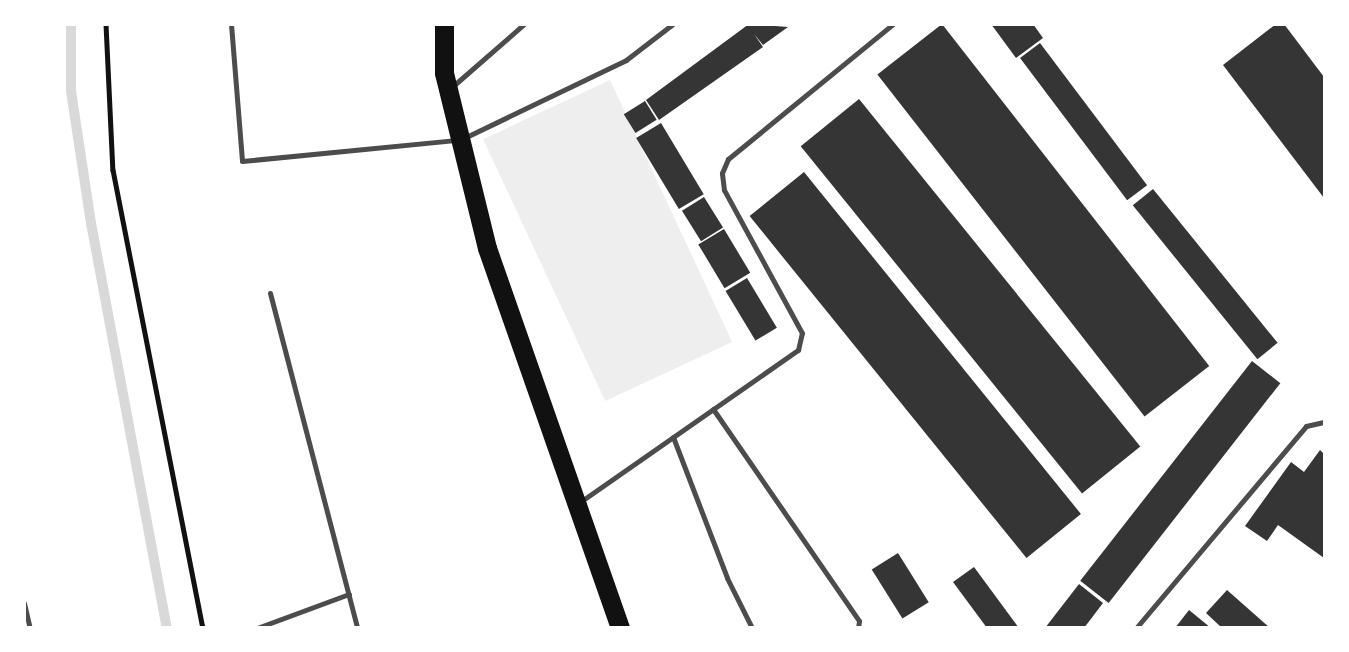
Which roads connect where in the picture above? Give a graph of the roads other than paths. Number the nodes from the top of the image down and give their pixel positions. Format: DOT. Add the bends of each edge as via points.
graph roads {
  1 [pos="231,24"];
  2 [pos="444,24"];
  3 [pos="524,24"];
  4 [pos="673,24"];
  5 [pos="893,24"];
  6 [pos="448,91"];
  7 [pos="461,140"];
  8 [pos="270,293"];
  9 [pos="713,409"];
  10 [pos="1325,422"];
  11 [pos="673,437"];
  12 [pos="577,504"];
  13 [pos="349,594"];
  14 [pos="24,603"];
  15 [pos="30,628"];
  16 [pos="257,628"];
  17 [pos="357,628"];
  18 [pos="620,628"];
  19 [pos="751,628"];
  20 [pos="858,628"];
  21 [pos="1136,628"];
  1 -- 7 [label="lane" via="242,161"];
  2 -- 6 [label="highway"];
  3 -- 6 [label="lane"];
  4 -- 7 [label="lane" via="626,60"];
  5 -- 9 [label="lane" via="728,159 722,173 724,190 802,333 798,350"];
  6 -- 7 [label="highway"];
  7 -- 12 [label="highway" via="487,248"];
  8 -- 13 [label="lane"];
  9 -- 11 [label="lane"];
  9 -- 20 [label="lane" via="859,621"];
  10 -- 21 [label="lane" via="1306,426"];
  11 -- 12 [label="lane"];
  11 -- 19 [label="lane"];
  12 -- 18 [label="highway"];
  13 -- 16 [label="lane"];
  13 -- 17 [label="lane"];
  14 -- 15 [label="lane"];
}
